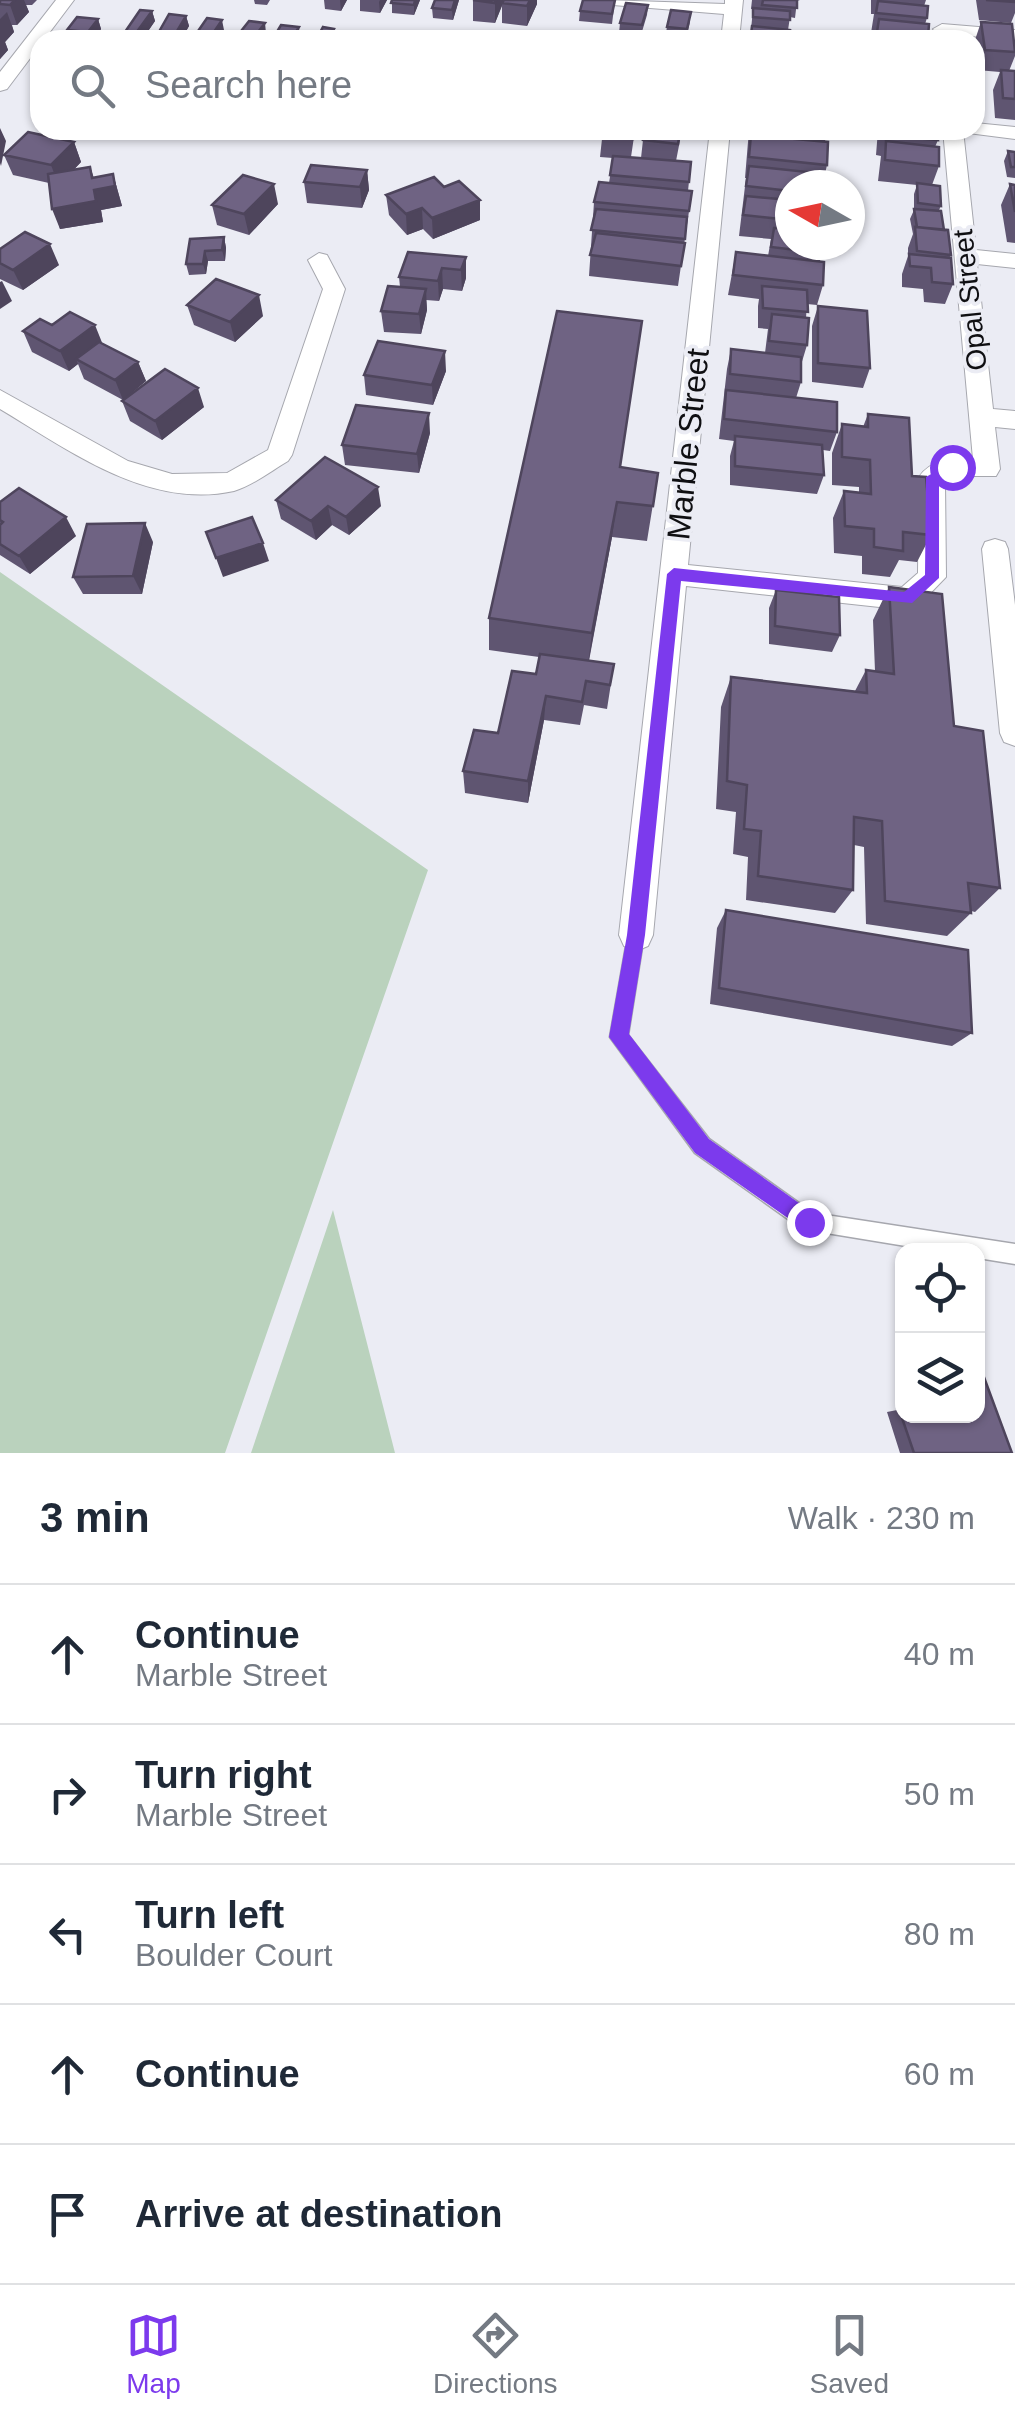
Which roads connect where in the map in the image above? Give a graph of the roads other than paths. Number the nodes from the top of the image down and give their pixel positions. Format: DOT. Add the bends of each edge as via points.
graph roads {
  1 [pos="65,0"];
  2 [pos="613,0"];
  3 [pos="733,5"];
  4 [pos="46,30"];
  5 [pos="731,30"];
  6 [pos="985,32"];
  7 [pos="1015,35"];
  8 [pos="30,54"];
  9 [pos="0,86"];
  10 [pos="985,130"];
  11 [pos="1015,133"];
  12 [pos="719,140"];
  13 [pos="953,140"];
  14 [pos="966,256"];
  15 [pos="319,260"];
  16 [pos="1015,261"];
  17 [pos="0,398"];
  18 [pos="982,417"];
  19 [pos="1015,420"];
  20 [pos="988,469"];
  21 [pos="995,549"];
  22 [pos="674,574"];
  23 [pos="1011,654"];
  24 [pos="1015,734"];
  25 [pos="636,935"];
  26 [pos="1015,1254"];
  1 -- 4 [label="street"];
  2 -- 3 [label="street"];
  3 -- 5 [label="street"];
  6 -- 7 [label="street"];
  8 -- 9 [label="street"];
  10 -- 11 [label="street"];
  12 -- 22 [label="street, Marble Street"];
  13 -- 14 [label="street, Opal Street"];
  14 -- 16 [label="street"];
  14 -- 18 [label="street, Opal Street"];
  15 -- 17 [label="street" via="334,290 279,455 231,482 172,483 120,468"];
  18 -- 19 [label="street"];
  18 -- 20 [label="street, Opal Street"];
  20 -- 22 [label="street, Marble Street" via="952,467 932,477 932,578 907,599"];
  21 -- 23 [label="street"];
  22 -- 25 [label="street"];
  23 -- 24 [label="street"];
  25 -- 26 [label="lane" via="619,1037 702,1146 809,1222"];
}
